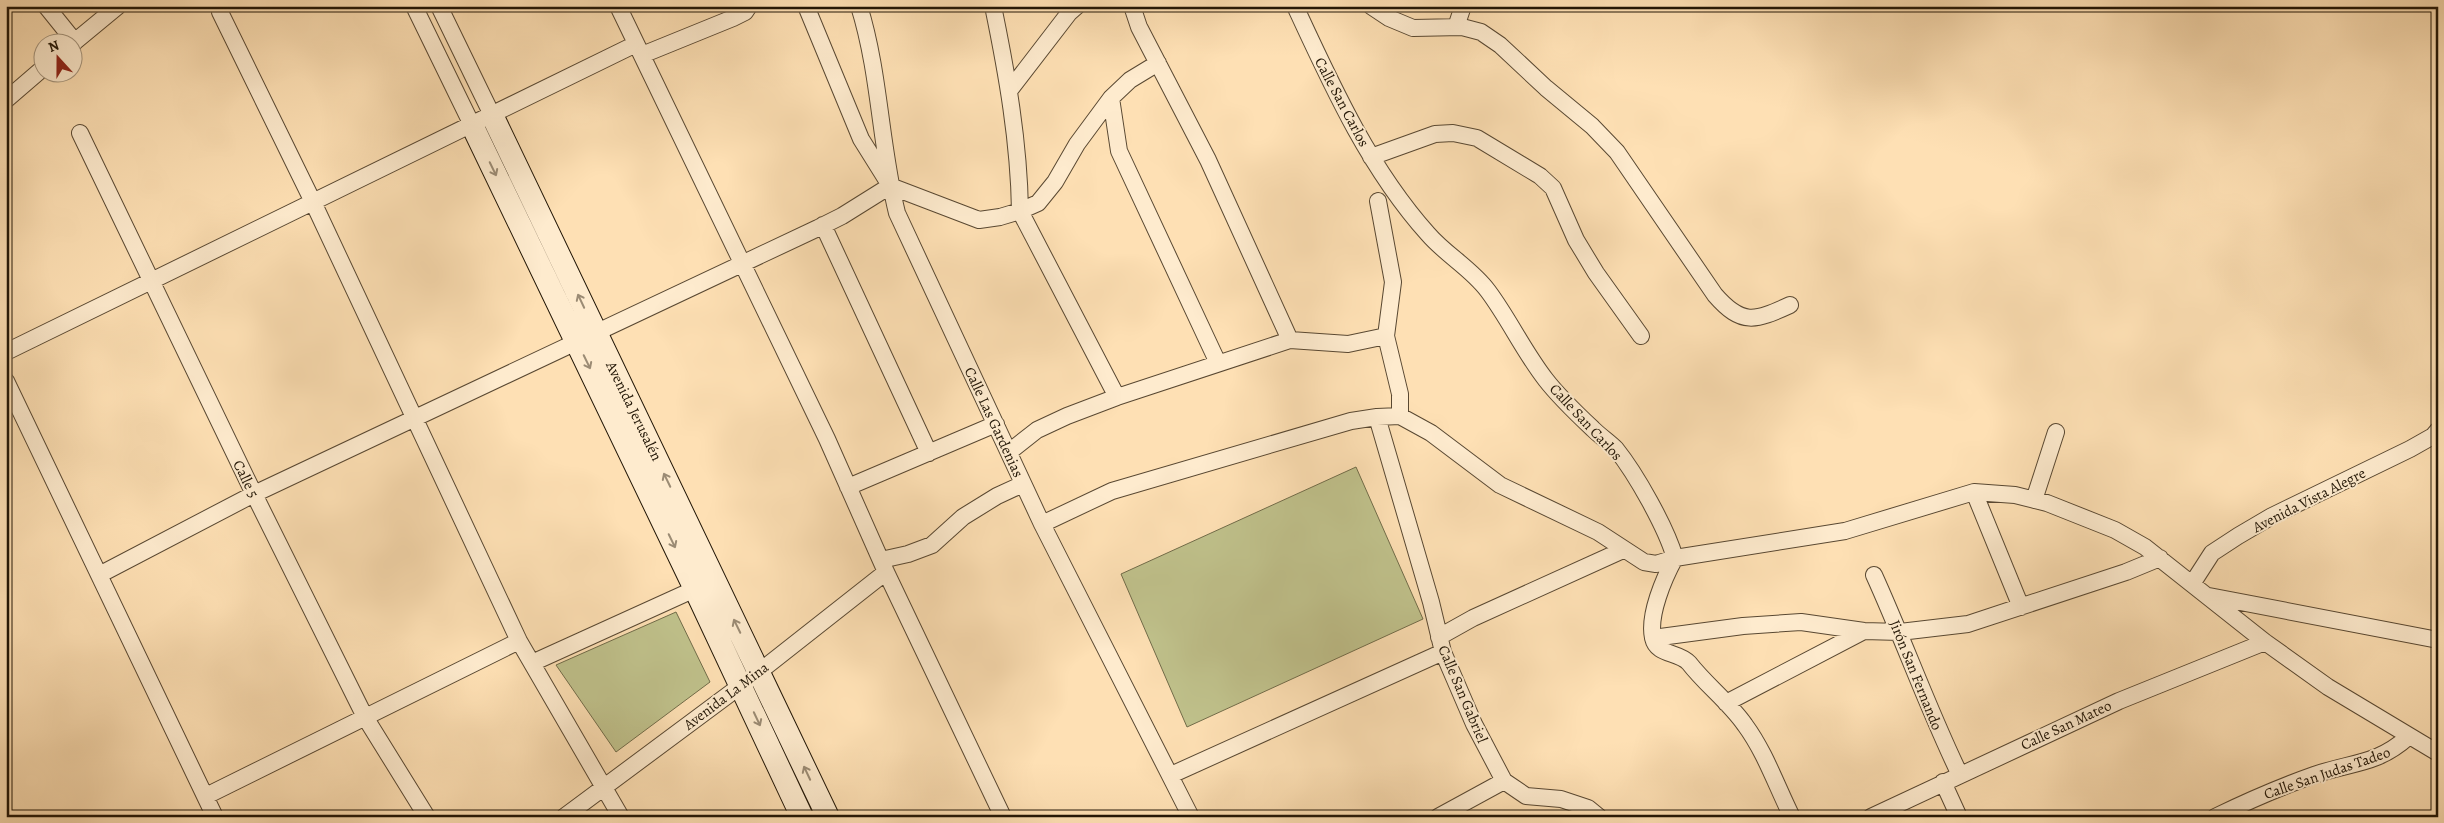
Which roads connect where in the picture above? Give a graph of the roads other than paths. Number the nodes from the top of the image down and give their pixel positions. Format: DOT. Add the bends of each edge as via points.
graph roads {
  1 [pos="46,6"];
  2 [pos="118,6"];
  3 [pos="414,6"];
  4 [pos="439,6"];
  5 [pos="618,6"];
  6 [pos="749,6"];
  7 [pos="806,6"];
  8 [pos="859,6"];
  9 [pos="993,6"];
  10 [pos="1077,6"];
  11 [pos="1132,6"];
  12 [pos="1295,6"];
  13 [pos="1371,6"];
  14 [pos="1463,6"];
  15 [pos="220,12"];
  16 [pos="1456,27"];
  17 [pos="66,32"];
  18 [pos="82,36"];
  19 [pos="639,50"];
  20 [pos="1158,63"];
  21 [pos="32,78"];
  22 [pos="1009,91"];
  23 [pos="1111,98"];
  24 [pos="6,100"];
  25 [pos="492,115"];
  26 [pos="472,125"];
  27 [pos="80,133"];
  28 [pos="1371,157"];
  29 [pos="890,186"];
  30 [pos="1378,201"];
  31 [pos="313,202"];
  32 [pos="1020,211"];
  33 [pos="823,225"];
  34 [pos="740,263"];
  35 [pos="151,281"];
  36 [pos="1790,305"];
  37 [pos="586,336"];
  38 [pos="1386,336"];
  39 [pos="1641,336"];
  40 [pos="1290,340"];
  41 [pos="6,352"];
  42 [pos="1218,363"];
  43 [pos="6,381"];
  44 [pos="1117,397"];
  45 [pos="1377,416"];
  46 [pos="1400,416"];
  47 [pos="416,418"];
  48 [pos="996,424"];
  49 [pos="2438,430"];
  50 [pos="2056,432"];
  51 [pos="929,452"];
  52 [pos="1009,452"];
  53 [pos="1023,484"];
  54 [pos="848,487"];
  55 [pos="1974,492"];
  56 [pos="254,494"];
  57 [pos="2034,500"];
  58 [pos="1042,524"];
  59 [pos="1623,550"];
  60 [pos="1675,558"];
  61 [pos="2160,558"];
  62 [pos="883,566"];
  63 [pos="99,575"];
  64 [pos="1874,575"];
  65 [pos="2192,584"];
  66 [pos="695,589"];
  67 [pos="2206,596"];
  68 [pos="2021,607"];
  69 [pos="1864,631"];
  70 [pos="1900,632"];
  71 [pos="1653,638"];
  72 [pos="2438,640"];
  73 [pos="519,641"];
  74 [pos="2265,642"];
  75 [pos="1441,644"];
  76 [pos="532,663"];
  77 [pos="759,672"];
  78 [pos="741,685"];
  79 [pos="1726,703"];
  80 [pos="365,717"];
  81 [pos="2408,738"];
  82 [pos="2438,754"];
  83 [pos="1171,775"];
  84 [pos="1960,775"];
  85 [pos="1504,781"];
  86 [pos="1943,782"];
  87 [pos="604,787"];
  88 [pos="206,796"];
  89 [pos="1446,815"];
  90 [pos="215,817"];
  91 [pos="427,817"];
  92 [pos="564,817"];
  93 [pos="621,817"];
  94 [pos="802,817"];
  95 [pos="828,817"];
  96 [pos="1003,817"];
  97 [pos="1191,817"];
  98 [pos="1599,817"];
  99 [pos="1792,817"];
  100 [pos="1871,817"];
  101 [pos="1958,817"];
  102 [pos="2215,817"];
  1 -- 17 [label="street"];
  2 -- 18 [label="street"];
  3 -- 26 [label="street, Avenida Jerusalén"];
  4 -- 25 [label="street, Avenida Jerusalén"];
  5 -- 19 [label="street"];
  6 -- 19 [label="street" via="733,18"];
  7 -- 29 [label="street" via="861,139"];
  8 -- 29 [label="street, Calle Las Gardenias" via="875,76"];
  9 -- 22 [label="street"];
  10 -- 22 [label="street"];
  11 -- 20 [label="street"];
  12 -- 28 [label="street, Calle San Carlos" via="1334,92"];
  13 -- 16 [label="street" via="1413,28"];
  14 -- 16 [label="street"];
  15 -- 31 [label="street"];
  16 -- 36 [label="street" via="1481,32 1500,45 1618,152 1715,295 1728,309 1740,316 1756,318"];
  19 -- 25 [label="street"];
  19 -- 34 [label="street"];
  20 -- 23 [label="street" via="1130,80"];
  20 -- 40 [label="street" via="1208,160"];
  21 -- 24 [label="street"];
  22 -- 32 [label="street" via="1018,156"];
  23 -- 32 [label="street" via="1077,144 1055,182 1038,203"];
  23 -- 42 [label="street" via="1119,151"];
  25 -- 26 [label="street"];
  37 -- 25 [label="street, Avenida Jerusalén, one-way"];
  26 -- 31 [label="street"];
  26 -- 37 [label="street, Avenida Jerusalén, one-way"];
  27 -- 35 [label="street, Calle 5"];
  28 -- 39 [label="street" via="1435,134 1453,133 1477,138 1540,176 1553,188 1576,240"];
  28 -- 60 [label="street, Calle San Carlos" via="1428,234 1488,291 1547,381 1569,407 1615,449 1669,538"];
  29 -- 32 [label="street" via="979,220"];
  29 -- 33 [label="street"];
  29 -- 48 [label="street, Calle Las Gardenias" via="909,242"];
  30 -- 38 [label="street" via="1393,282"];
  31 -- 35 [label="street"];
  31 -- 47 [label="street"];
  32 -- 44 [label="street"];
  33 -- 34 [label="street"];
  33 -- 51 [label="street"];
  34 -- 37 [label="street"];
  34 -- 54 [label="street"];
  35 -- 41 [label="street"];
  35 -- 56 [label="street, Calle 5"];
  37 -- 47 [label="street"];
  37 -- 66 [label="street, Avenida Jerusalén, one-way"];
  77 -- 37 [label="street, Avenida Jerusalén, one-way"];
  38 -- 40 [label="street" via="1348,344"];
  38 -- 46 [label="street" via="1400,394"];
  40 -- 42 [label="street"];
  42 -- 44 [label="street"];
  43 -- 63 [label="street"];
  44 -- 52 [label="street" via="1037,430"];
  45 -- 46 [label="street"];
  45 -- 58 [label="street" via="1112,491"];
  45 -- 75 [label="street, Calle San Gabriel"];
  46 -- 59 [label="street" via="1431,433 1500,485 1598,532"];
  47 -- 56 [label="street"];
  47 -- 73 [label="street"];
  48 -- 51 [label="street"];
  48 -- 52 [label="street, Calle Las Gardenias"];
  49 -- 65 [label="street, Avenida Vista Alegre" via="2410,449 2272,516 2238,536 2212,553"];
  50 -- 57 [label="street"];
  51 -- 54 [label="street"];
  52 -- 53 [label="street, Calle Las Gardenias"];
  53 -- 58 [label="street, Calle Las Gardenias"];
  53 -- 62 [label="street" via="963,517 932,545"];
  54 -- 62 [label="street"];
  55 -- 57 [label="street"];
  55 -- 60 [label="street" via="1845,531"];
  55 -- 68 [label="street"];
  56 -- 63 [label="street"];
  56 -- 80 [label="street, Calle 5"];
  57 -- 61 [label="street" via="2114,530"];
  58 -- 83 [label="street, Calle Las Gardenias"];
  59 -- 60 [label="street" via="1644,562 1656,564"];
  59 -- 75 [label="street" via="1473,618"];
  60 -- 71 [label="street" via="1661,584"];
  61 -- 65 [label="street"];
  61 -- 68 [label="street"];
  62 -- 77 [label="street, Avenida La Mina"];
  62 -- 96 [label="street"];
  63 -- 88 [label="street"];
  64 -- 70 [label="street, Jirón San Fernando"];
  65 -- 67 [label="street"];
  66 -- 76 [label="street"];
  66 -- 78 [label="street, Avenida Jerusalén"];
  67 -- 72 [label="street"];
  67 -- 74 [label="street"];
  68 -- 70 [label="street" via="1968,624"];
  69 -- 70 [label="street"];
  69 -- 71 [label="street" via="1800,622"];
  69 -- 79 [label="street"];
  70 -- 84 [label="street, Jirón San Fernando" via="1927,704"];
  71 -- 79 [label="street" via="1664,652 1688,662"];
  73 -- 76 [label="street"];
  73 -- 80 [label="street"];
  74 -- 81 [label="street"];
  74 -- 84 [label="street, Calle San Mateo" via="2119,700"];
  75 -- 83 [label="street"];
  75 -- 85 [label="street, Calle San Gabriel" via="1474,724"];
  76 -- 87 [label="street"];
  77 -- 78 [label="street, Avenida La Mina"];
  95 -- 77 [label="street, Avenida Jerusalén, one-way"];
  78 -- 87 [label="street, Avenida La Mina"];
  78 -- 94 [label="street, Avenida Jerusalén, one-way"];
  79 -- 99 [label="street" via="1757,745"];
  80 -- 88 [label="street"];
  80 -- 91 [label="street, Calle 5"];
  81 -- 82 [label="street"];
  81 -- 102 [label="street, Calle San Judas Tadeo" via="2378,758 2316,774"];
  83 -- 97 [label="street, Calle Las Gardenias"];
  84 -- 86 [label="street, Calle San Mateo"];
  85 -- 89 [label="street"];
  85 -- 98 [label="street, Calle San Gabriel" via="1526,796 1561,799 1588,808"];
  86 -- 100 [label="street, Calle San Mateo"];
  86 -- 101 [label="street"];
  87 -- 92 [label="street, Avenida La Mina"];
  87 -- 93 [label="street"];
  88 -- 90 [label="street"];
}
